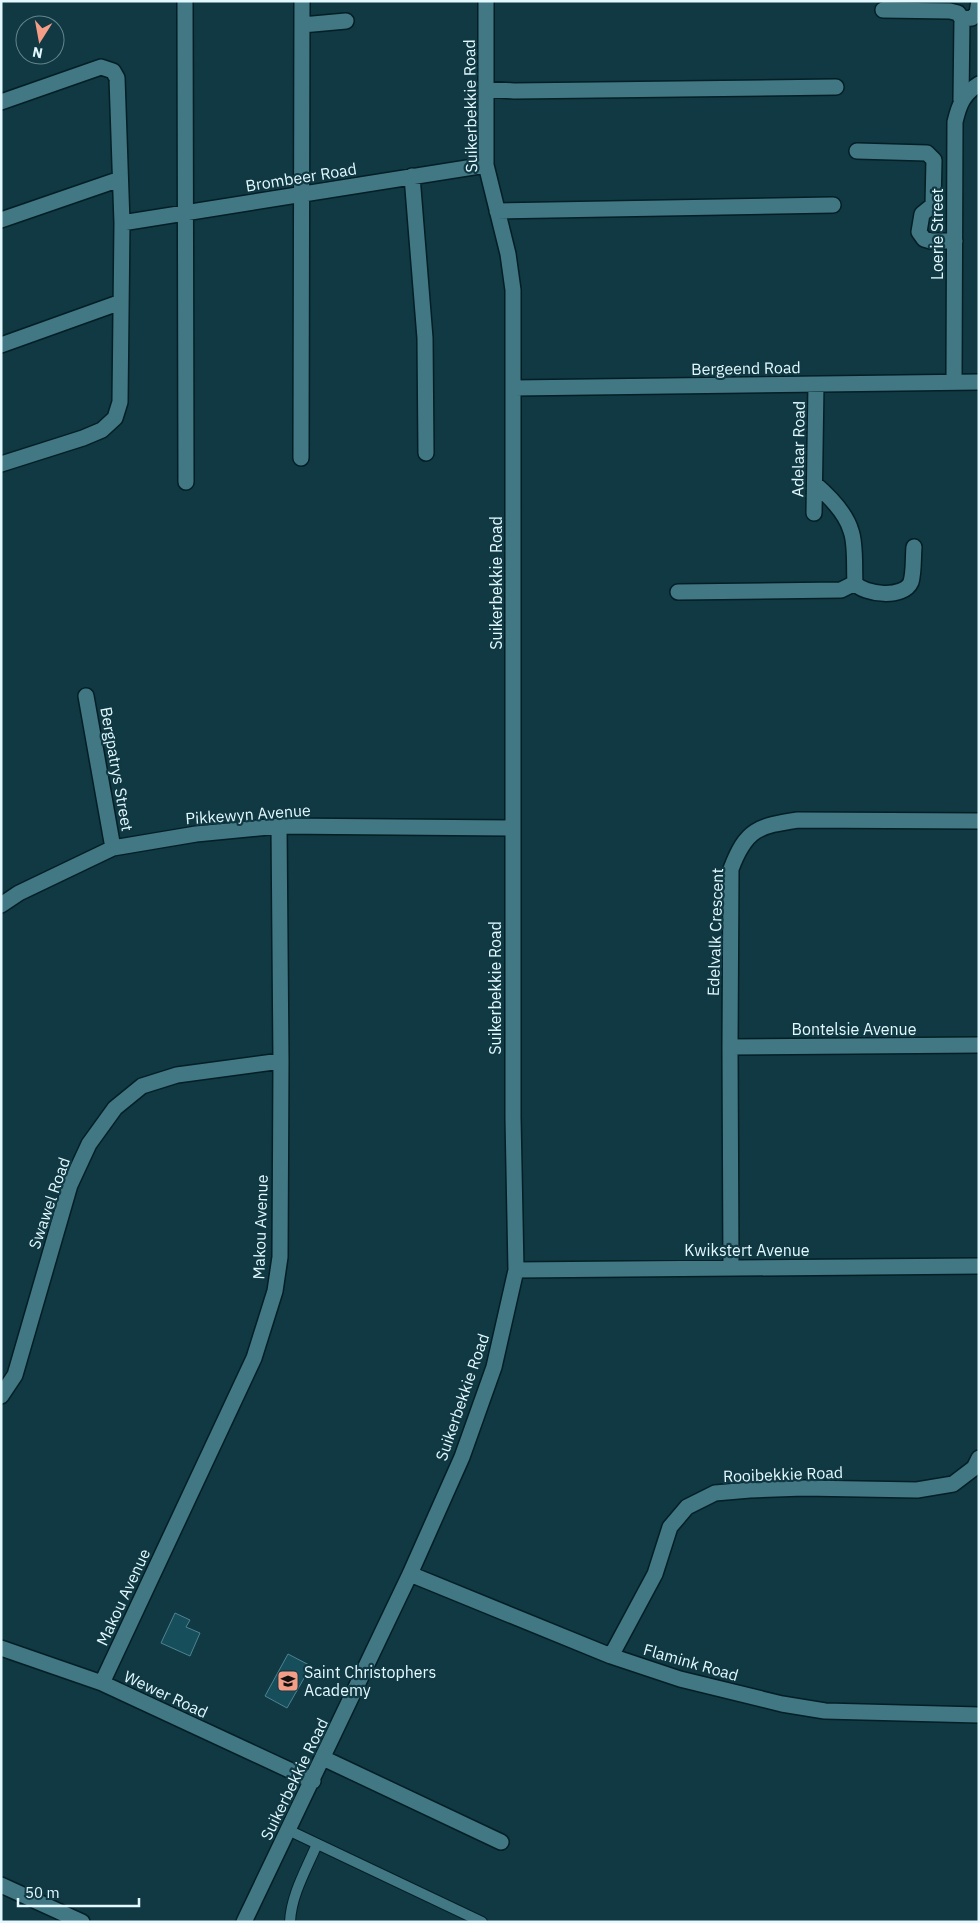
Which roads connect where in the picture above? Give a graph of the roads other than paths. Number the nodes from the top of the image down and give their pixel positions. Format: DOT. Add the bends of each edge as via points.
graph roads {
  1 [pos="184,1"];
  2 [pos="302,1"];
  3 [pos="486,1"];
  4 [pos="979,1"];
  5 [pos="883,10"];
  6 [pos="962,19"];
  7 [pos="346,21"];
  8 [pos="302,25"];
  9 [pos="836,87"];
  10 [pos="486,89"];
  11 [pos="970,91"];
  12 [pos="1,102"];
  13 [pos="857,151"];
  14 [pos="486,165"];
  15 [pos="412,176"];
  16 [pos="120,179"];
  17 [pos="302,194"];
  18 [pos="833,204"];
  19 [pos="497,211"];
  20 [pos="184,213"];
  21 [pos="1,220"];
  22 [pos="122,223"];
  23 [pos="955,240"];
  24 [pos="121,302"];
  25 [pos="1,345"];
  26 [pos="954,382"];
  27 [pos="979,382"];
  28 [pos="816,385"];
  29 [pos="514,388"];
  30 [pos="426,453"];
  31 [pos="301,458"];
  32 [pos="1,464"];
  33 [pos="186,482"];
  34 [pos="815,484"];
  35 [pos="814,514"];
  36 [pos="914,547"];
  37 [pos="855,583"];
  38 [pos="678,592"];
  39 [pos="86,696"];
  40 [pos="979,821"];
  41 [pos="279,826"];
  42 [pos="512,828"];
  43 [pos="113,848"];
  44 [pos="1,905"];
  45 [pos="979,1045"];
  46 [pos="730,1047"];
  47 [pos="282,1061"];
  48 [pos="979,1266"];
  49 [pos="732,1268"];
  50 [pos="516,1270"];
  51 [pos="1,1396"];
  52 [pos="979,1458"];
  53 [pos="410,1574"];
  54 [pos="1,1648"];
  55 [pos="611,1656"];
  56 [pos="102,1683"];
  57 [pos="979,1715"];
  58 [pos="323,1758"];
  59 [pos="312,1781"];
  60 [pos="288,1830"];
  61 [pos="501,1842"];
  62 [pos="317,1844"];
  63 [pos="1,1885"];
  64 [pos="82,1922"];
  65 [pos="244,1922"];
  66 [pos="290,1922"];
  67 [pos="482,1922"];
  1 -- 20 [label="street"];
  2 -- 8 [label="street"];
  3 -- 10 [label="street, Suikerbekkie Road"];
  4 -- 6 [label="street" via="972,18"];
  5 -- 6 [label="street" via="950,11"];
  6 -- 11 [label="street, Loerie Street"];
  7 -- 8 [label="street"];
  8 -- 17 [label="street"];
  9 -- 10 [label="street"];
  10 -- 14 [label="street, Suikerbekkie Road"];
  11 -- 23 [label="street, Loerie Street" via="955,122"];
  12 -- 16 [label="street" via="101,67 113,70 117,78"];
  13 -- 23 [label="street" via="927,154 934,160 933,205 922,214 919,232 924,240"];
  14 -- 15 [label="street, Brombeer Road"];
  14 -- 19 [label="street, Suikerbekkie Road"];
  15 -- 17 [label="street, Brombeer Road"];
  15 -- 30 [label="street" via="425,338"];
  16 -- 21 [label="street"];
  16 -- 22 [label="street"];
  17 -- 20 [label="street, Brombeer Road"];
  17 -- 31 [label="street"];
  18 -- 19 [label="street"];
  19 -- 29 [label="street, Suikerbekkie Road" via="513,290"];
  20 -- 22 [label="street, Brombeer Road"];
  20 -- 33 [label="street"];
  22 -- 24 [label="street"];
  23 -- 26 [label="street, Loerie Street"];
  24 -- 25 [label="street"];
  24 -- 32 [label="street" via="120,402 115,418 102,430 83,438"];
  26 -- 27 [label="street, Bergeend Road"];
  26 -- 28 [label="street, Bergeend Road"];
  28 -- 29 [label="street, Bergeend Road"];
  28 -- 34 [label="street, Adelaar Road"];
  29 -- 42 [label="street, Suikerbekkie Road"];
  34 -- 35 [label="street, Adelaar Road"];
  34 -- 37 [label="street" via="845,518 852,532"];
  36 -- 37 [label="street" via="911,582 906,589 891,593 870,592 858,588"];
  37 -- 38 [label="street" via="841,590"];
  39 -- 43 [label="street, Bergpatrys Street"];
  40 -- 46 [label="street, Edelvalk Crescent" via="798,820 770,824 751,833 739,848 731,869"];
  41 -- 42 [label="street, Pikkewyn Avenue"];
  41 -- 43 [label="street, Pikkewyn Avenue" via="196,834"];
  41 -- 47 [label="street, Makou Avenue"];
  42 -- 50 [label="street, Suikerbekkie Road" via="512,1118"];
  43 -- 44 [label="street, Pikkewyn Avenue" via="19,893"];
  45 -- 46 [label="street, Bontelsie Avenue"];
  46 -- 49 [label="street, Edelvalk Crescent"];
  47 -- 51 [label="street, Swawel Road" via="177,1075 142,1086 115,1108 89,1144 70,1185 15,1375"];
  47 -- 56 [label="street, Makou Avenue" via="280,1257 273,1299 254,1358"];
  48 -- 49 [label="street, Kwikstert Avenue"];
  49 -- 50 [label="street, Kwikstert Avenue"];
  50 -- 53 [label="street, Suikerbekkie Road" via="494,1367 462,1457"];
  52 -- 55 [label="street, Rooibekkie Road" via="974,1468 953,1484 917,1490 804,1488 715,1493 687,1507 670,1527 655,1574"];
  53 -- 55 [label="street, Flamink Road"];
  53 -- 58 [label="street, Suikerbekkie Road"];
  54 -- 56 [label="street, Wewer Road"];
  55 -- 57 [label="street, Flamink Road" via="680,1679 824,1711"];
  56 -- 59 [label="street, Wewer Road"];
  58 -- 59 [label="street, Suikerbekkie Road"];
  58 -- 61 [label="street"];
  59 -- 60 [label="street, Suikerbekkie Road"];
  60 -- 62 [label="lane"];
  60 -- 65 [label="street, Suikerbekkie Road"];
  62 -- 66 [label="lane" via="297,1892"];
  62 -- 67 [label="lane"];
  63 -- 64 [label="street"];
}
